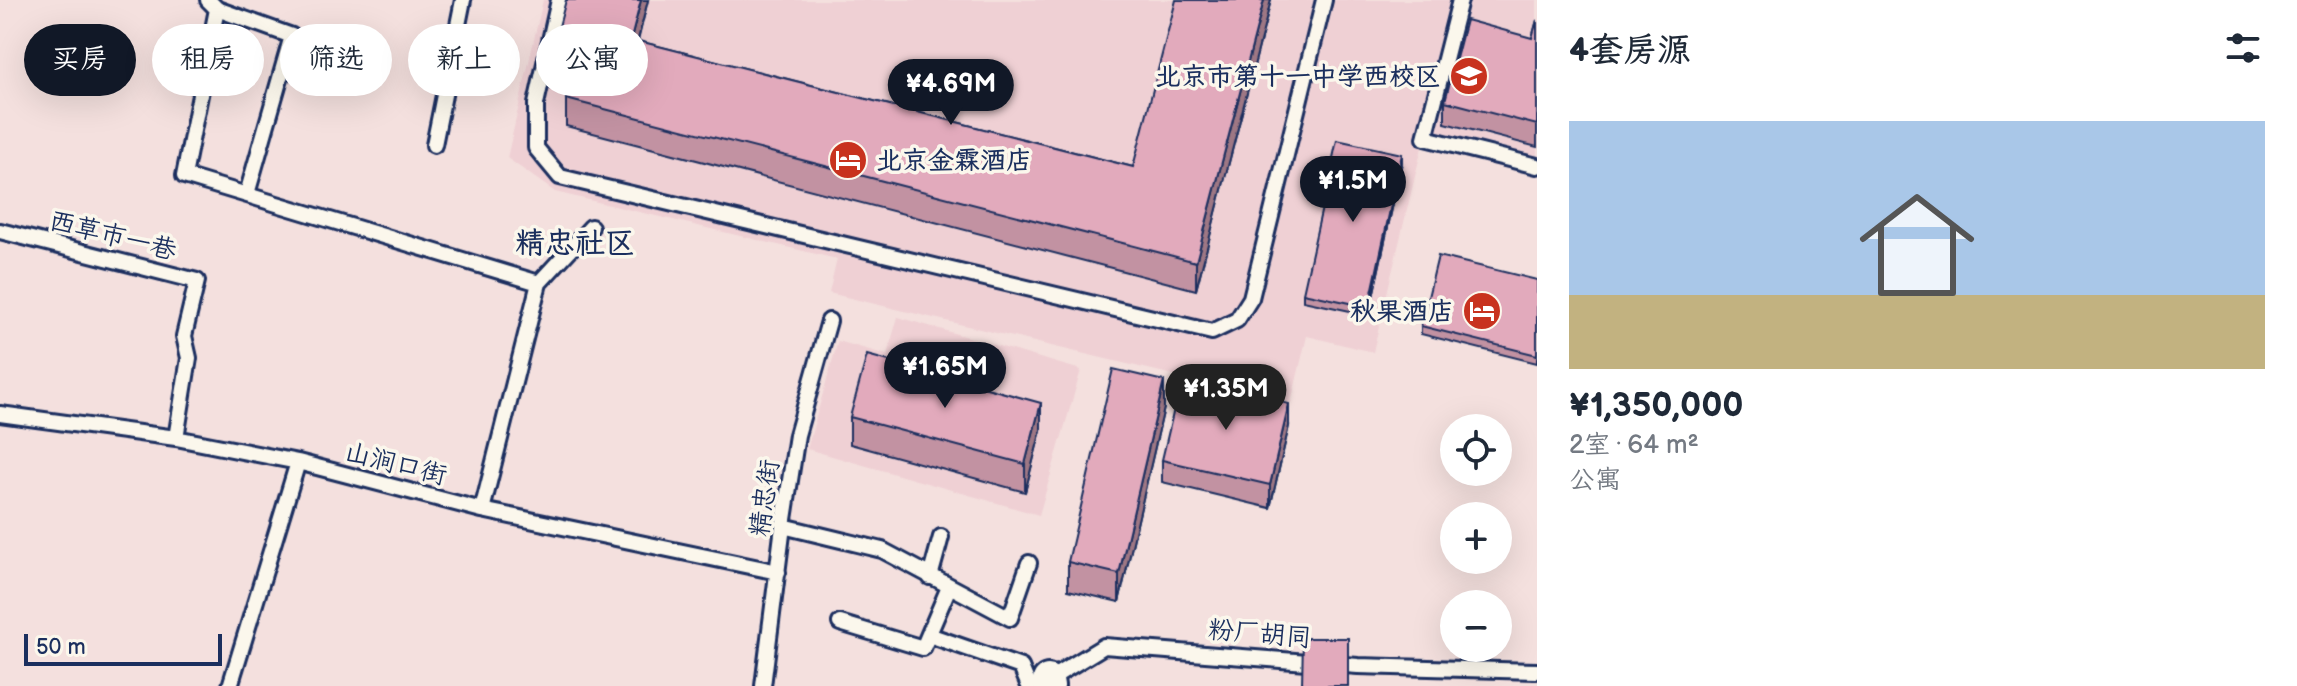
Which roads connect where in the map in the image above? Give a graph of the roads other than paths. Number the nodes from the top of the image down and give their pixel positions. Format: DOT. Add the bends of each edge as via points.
graph roads {
  1 [pos="463,0"];
  2 [pos="559,0"];
  3 [pos="1324,0"];
  4 [pos="1460,0"];
  5 [pos="212,5"];
  6 [pos="434,145"];
  7 [pos="1537,166"];
  8 [pos="247,194"];
  9 [pos="591,227"];
  10 [pos="0,231"];
  11 [pos="539,283"];
  12 [pos="829,321"];
  13 [pos="0,414"];
  14 [pos="176,438"];
  15 [pos="298,462"];
  16 [pos="482,510"];
  17 [pos="783,526"];
  18 [pos="941,537"];
  19 [pos="1029,563"];
  20 [pos="778,572"];
  21 [pos="930,577"];
  22 [pos="949,587"];
  23 [pos="840,623"];
  24 [pos="929,635"];
  25 [pos="1537,671"];
  26 [pos="1041,685"];
  27 [pos="230,686"];
  28 [pos="763,686"];
  1 -- 6 [label="lane"];
  2 -- 3 [label="lane" via="536,104 536,148 560,177 1212,332 1237,320 1251,298"];
  4 -- 7 [label="lane" via="1425,138"];
  5 -- 8 [label="lane" via="184,176"];
  5 -- 8 [label="lane" via="292,36"];
  8 -- 11 [label="lane"];
  9 -- 11 [label="lane"];
  10 -- 14 [label="lane, 西草市一巷" via="197,281 184,336 189,358"];
  11 -- 16 [label="lane"];
  12 -- 17 [label="lane, 精忠街" via="797,435"];
  13 -- 14 [label="lane, 山涧口街"];
  14 -- 15 [label="lane, 山涧口街"];
  15 -- 16 [label="lane, 山涧口街"];
  15 -- 27 [label="lane"];
  16 -- 20 [label="lane, 山涧口街"];
  17 -- 20 [label="lane, 精忠街"];
  17 -- 21 [label="lane" via="882,550"];
  18 -- 21 [label="lane"];
  19 -- 22 [label="lane" via="1010,618"];
  20 -- 28 [label="lane, 精忠街"];
  21 -- 22 [label="lane"];
  22 -- 24 [label="lane"];
  23 -- 24 [label="lane" via="923,648"];
  24 -- 26 [label="lane" via="1021,667"];
  25 -- 26 [label="lane, 粉厂胡同" via="1358,666 1104,646"];
}
